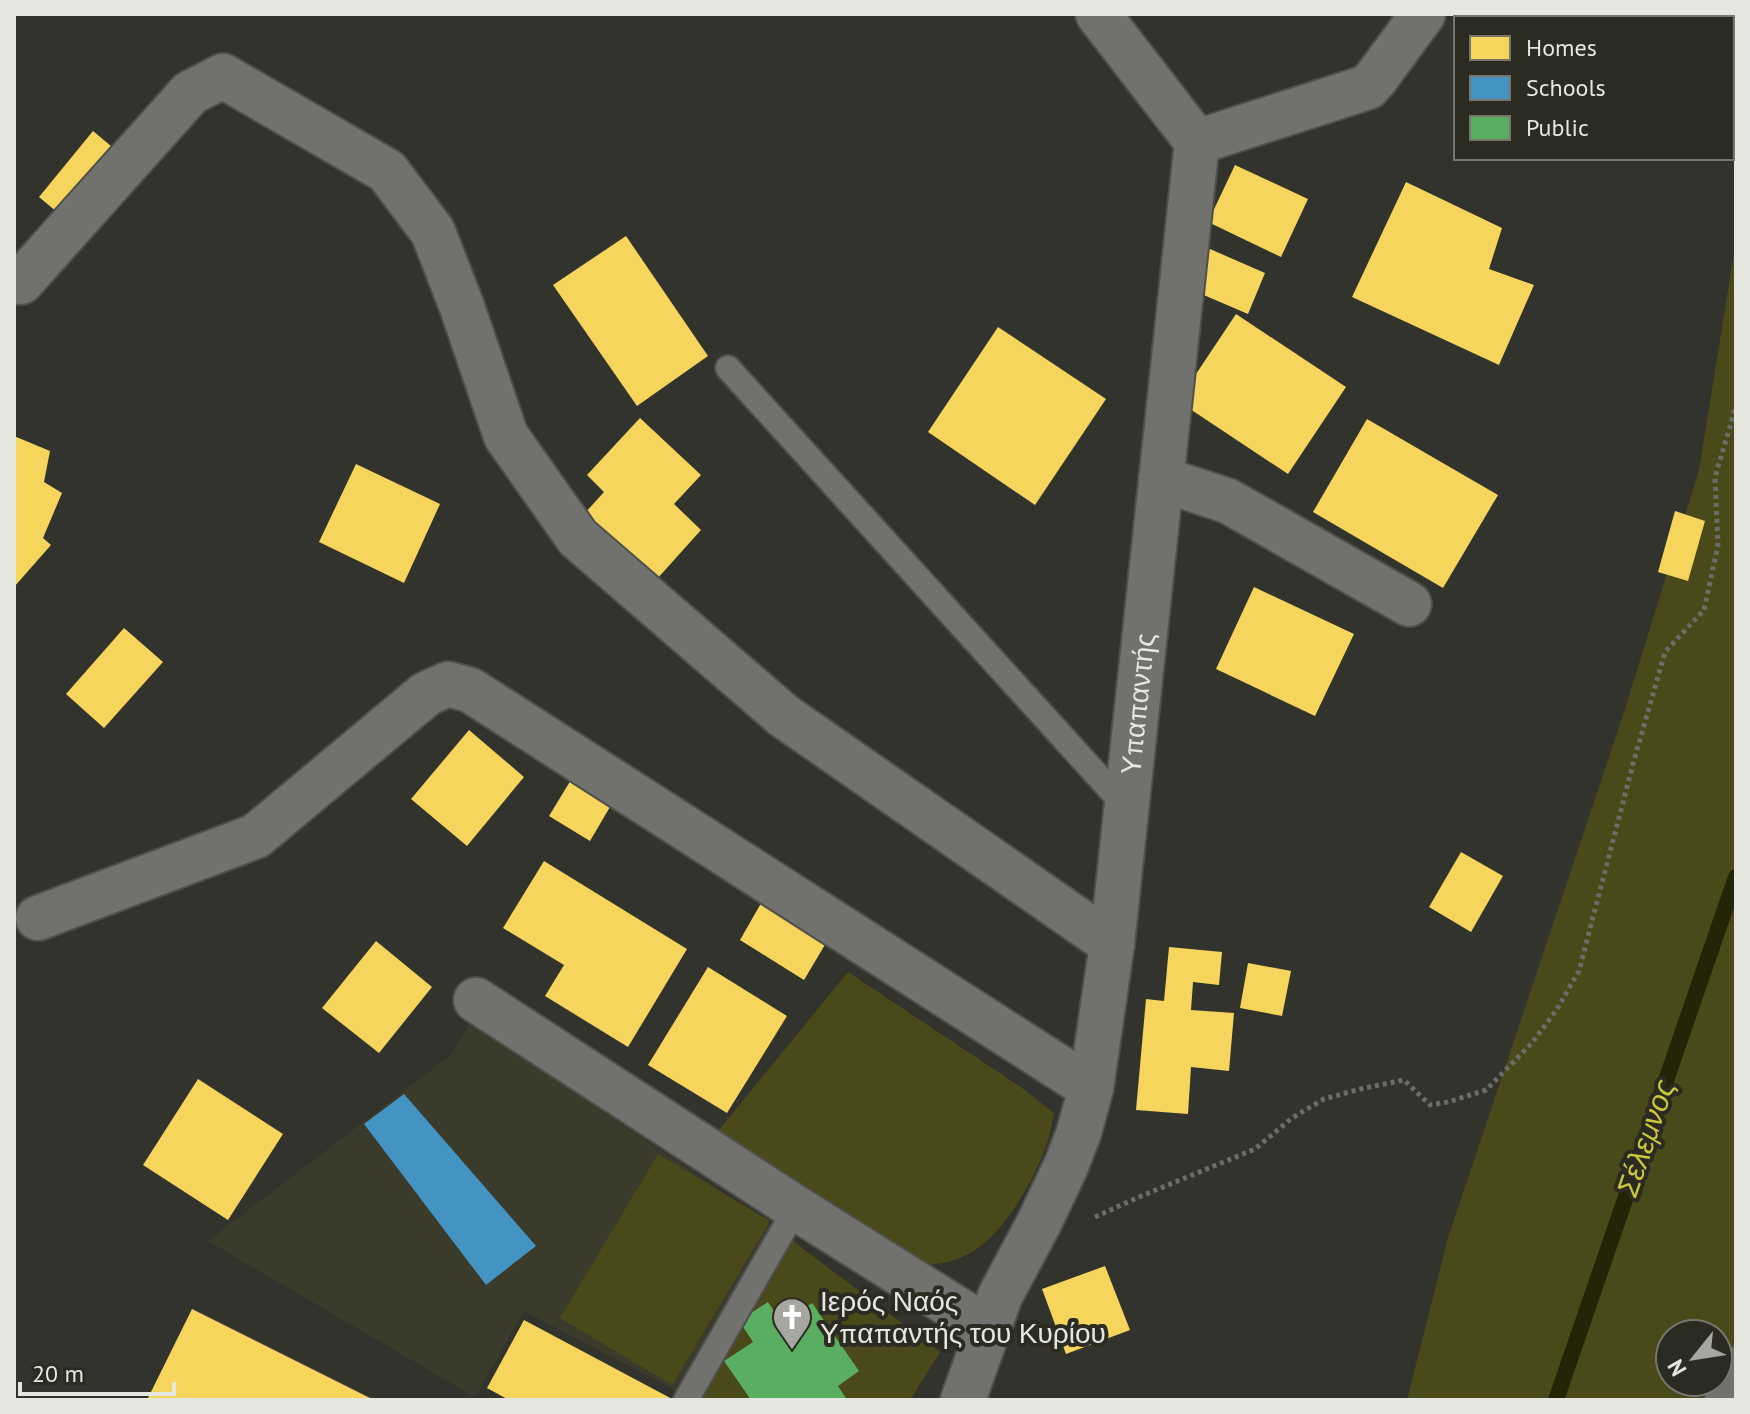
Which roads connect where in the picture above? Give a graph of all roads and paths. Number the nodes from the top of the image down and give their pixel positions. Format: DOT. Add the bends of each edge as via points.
graph roads {
  1 [pos="1098,14"];
  2 [pos="1423,14"];
  3 [pos="1197,142"];
  4 [pos="21,282"];
  5 [pos="728,368"];
  6 [pos="1736,406"];
  7 [pos="1161,479"];
  8 [pos="1409,604"];
  9 [pos="1127,808"];
  10 [pos="38,918"];
  11 [pos="1112,944"];
  12 [pos="476,1000"];
  13 [pos="1091,1088"];
  14 [pos="796,1208"];
  15 [pos="1088,1221"];
  16 [pos="987,1328"];
  17 [pos="1736,1369"];
  18 [pos="686,1400"];
  19 [pos="963,1400"];
  20 [pos="1727,1400"];
  1 -- 3 [label="street"];
  2 -- 3 [label="street" via="1368,87"];
  3 -- 7 [label="street, Υπαπαντής"];
  4 -- 11 [label="street" via="190,93 223,76 387,171 433,232 506,436 578,538 784,716"];
  5 -- 9 [label="lane"];
  6 -- 15 [label="path" via="1715,477 1718,545 1704,610 1665,652 1579,971 1532,1043 1486,1090 1430,1105 1404,1080 1324,1099 1255,1149"];
  7 -- 8 [label="street" via="1228,501"];
  7 -- 9 [label="street, Υπαπαντής"];
  9 -- 11 [label="street, Υπαπαντής"];
  10 -- 13 [label="street" via="256,836 426,694 448,684 470,690"];
  11 -- 13 [label="street, Υπαπαντής"];
  12 -- 14 [label="street"];
  13 -- 16 [label="street, Υπαπαντής" via="1066,1166"];
  14 -- 16 [label="street"];
  14 -- 18 [label="lane"];
  16 -- 19 [label="street, Υπαπαντής"];
  17 -- 20 [label="street"];
}
